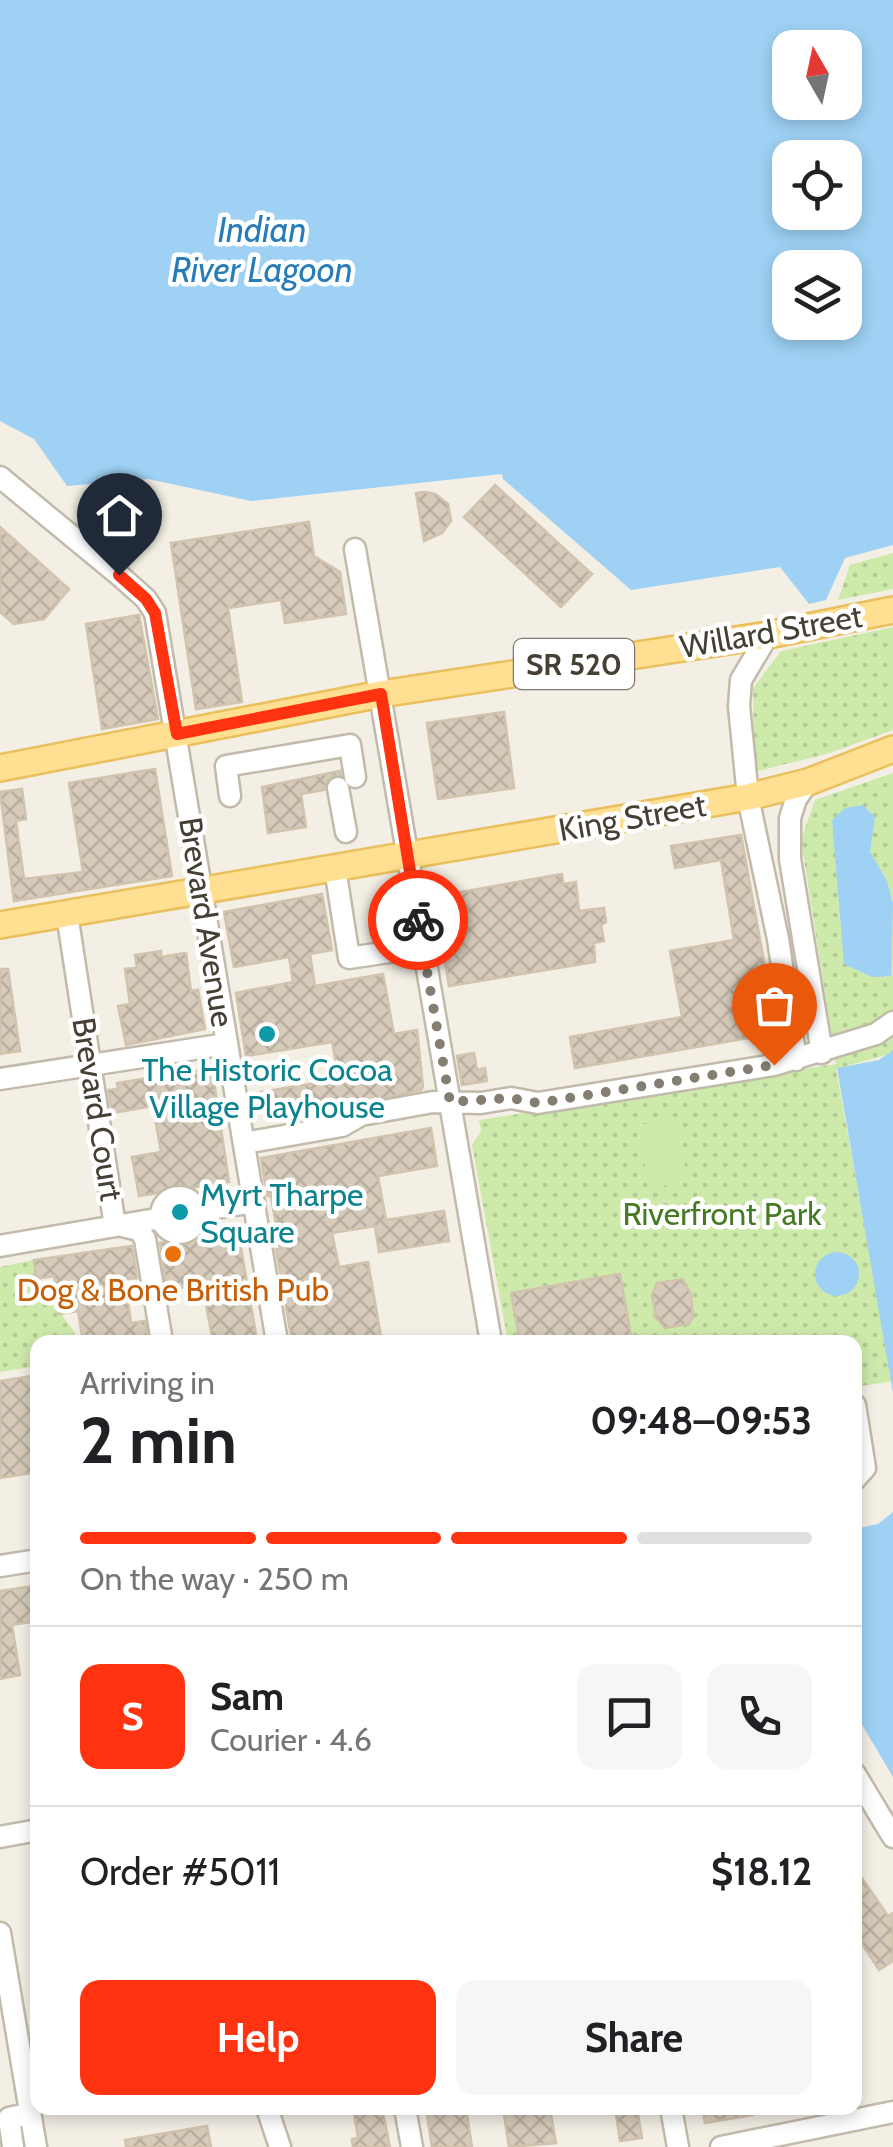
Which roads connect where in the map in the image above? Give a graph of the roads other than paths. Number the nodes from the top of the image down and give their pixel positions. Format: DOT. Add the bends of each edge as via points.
graph roads {
  1 [pos="0,477"];
  2 [pos="356,548"];
  3 [pos="893,610"];
  4 [pos="768,634"];
  5 [pos="381,694"];
  6 [pos="177,734"];
  7 [pos="893,749"];
  8 [pos="0,768"];
  9 [pos="808,782"];
  10 [pos="230,796"];
  11 [pos="748,796"];
  12 [pos="346,832"];
  13 [pos="406,856"];
  14 [pos="334,868"];
  15 [pos="202,890"];
  16 [pos="67,914"];
  17 [pos="10,923"];
  18 [pos="422,946"];
  19 [pos="893,1022"];
  20 [pos="226,1044"];
  21 [pos="822,1053"];
  22 [pos="796,1060"];
  23 [pos="92,1064"];
  24 [pos="0,1079"];
  25 [pos="450,1102"];
  26 [pos="244,1143"];
  27 [pos="254,1202"];
  28 [pos="116,1226"];
  29 [pos="0,1246"];
  30 [pos="161,1335"];
  31 [pos="276,1335"];
  32 [pos="490,1335"];
  33 [pos="30,1561"];
  34 [pos="0,1566"];
  35 [pos="862,1786"];
  36 [pos="30,1831"];
  37 [pos="0,1837"];
  38 [pos="893,1837"];
  39 [pos="0,1933"];
  40 [pos="8,2030"];
  41 [pos="30,2109"];
  42 [pos="893,2112"];
  43 [pos="30,2113"];
  44 [pos="31,2115"];
  45 [pos="269,2115"];
  46 [pos="406,2115"];
  47 [pos="672,2115"];
  48 [pos="4,2118"];
  49 [pos="13,2147"];
  50 [pos="36,2147"];
  51 [pos="280,2147"];
  52 [pos="412,2147"];
  53 [pos="678,2147"];
  54 [pos="721,2147"];
  1 -- 6 [label="street, Brevard Avenue" via="146,599 155,613"];
  2 -- 5 [label="street"];
  3 -- 4 [label="main road, Willard Street / SR 520"];
  4 -- 5 [label="main road, Willard Street / SR 520"];
  4 -- 11 [label="street" via="741,680"];
  5 -- 6 [label="main road, Willard Street / SR 520"];
  5 -- 13 [label="street"];
  6 -- 8 [label="main road, Willard Street / SR 520"];
  6 -- 15 [label="street, Brevard Avenue"];
  7 -- 9 [label="main road, King Street"];
  9 -- 11 [label="main road, King Street"];
  9 -- 21 [label="street" via="790,818 790,859"];
  10 -- 12 [label="street" via="226,766 350,745 343,779"];
  11 -- 13 [label="main road, King Street"];
  11 -- 22 [label="street"];
  13 -- 14 [label="main road, King Street"];
  13 -- 18 [label="street"];
  14 -- 15 [label="main road, King Street"];
  14 -- 18 [label="street" via="349,958"];
  15 -- 16 [label="main road, King Street"];
  15 -- 20 [label="street, Brevard Avenue"];
  16 -- 17 [label="main road, King Street"];
  16 -- 23 [label="street, Brevard Court"];
  18 -- 25 [label="street"];
  19 -- 21 [label="street"];
  20 -- 23 [label="street"];
  20 -- 26 [label="street, Brevard Avenue"];
  21 -- 22 [label="street"];
  22 -- 25 [label="street" via="538,1103"];
  23 -- 24 [label="street"];
  23 -- 28 [label="street, Brevard Court"];
  25 -- 26 [label="street"];
  25 -- 32 [label="street"];
  26 -- 27 [label="street, Brevard Avenue"];
  27 -- 28 [label="street" via="197,1212 187,1198 176,1198 162,1218"];
  27 -- 31 [label="street, Brevard Avenue"];
  28 -- 29 [label="street"];
  28 -- 30 [label="street, Brevard Court" via="139,1230 145,1239"];
  33 -- 34 [label="street"];
  35 -- 38 [label="street"];
  36 -- 37 [label="street"];
  39 -- 40 [label="street"];
  40 -- 41 [label="street"];
  42 -- 54 [label="street"];
  43 -- 48 [label="street"];
  44 -- 50 [label="street"];
  45 -- 51 [label="street"];
  46 -- 52 [label="street"];
  47 -- 53 [label="street"];
  48 -- 49 [label="street"];
}
